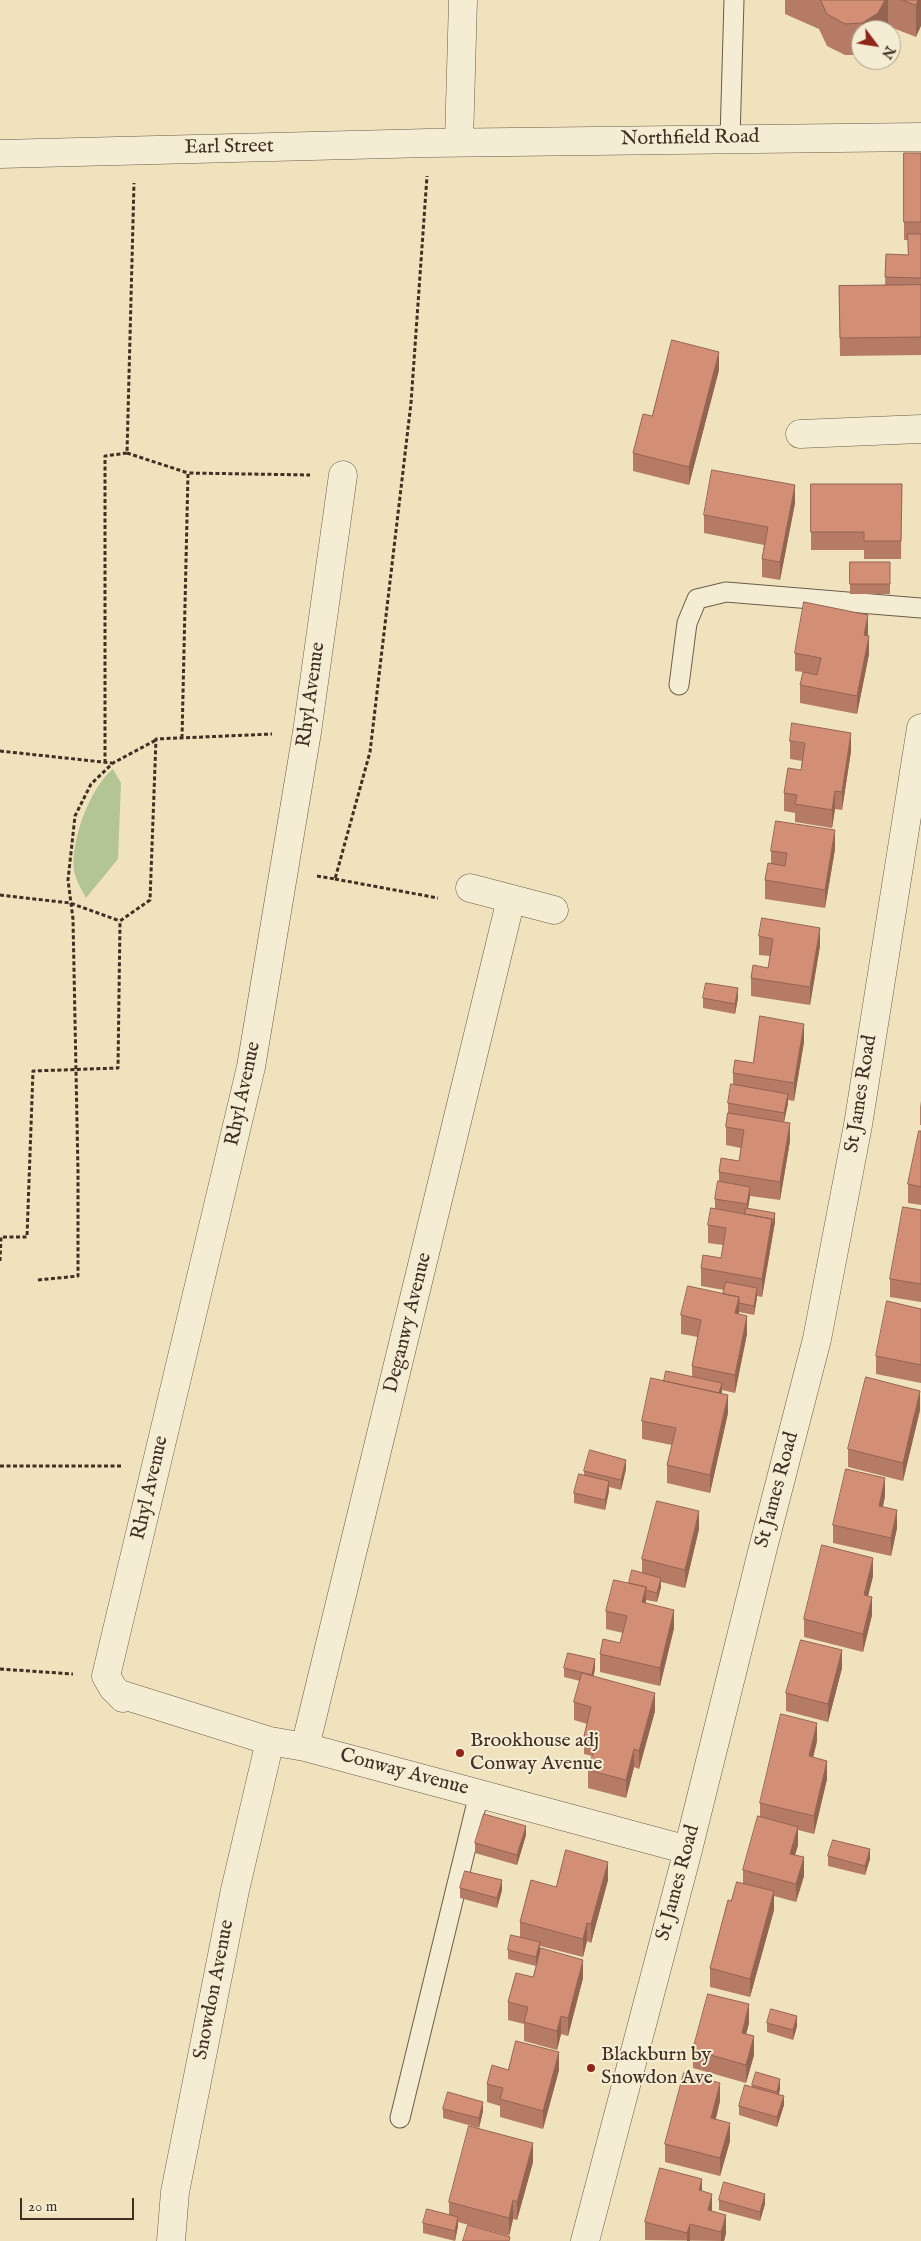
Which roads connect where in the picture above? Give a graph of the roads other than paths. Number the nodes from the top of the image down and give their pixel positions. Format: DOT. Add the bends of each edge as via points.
graph roads {
  1 [pos="463,0"];
  2 [pos="734,0"];
  3 [pos="921,137"];
  4 [pos="730,139"];
  5 [pos="459,142"];
  6 [pos="0,154"];
  7 [pos="921,429"];
  8 [pos="800,434"];
  9 [pos="343,475"];
  10 [pos="921,608"];
  11 [pos="679,685"];
  12 [pos="921,728"];
  13 [pos="470,888"];
  14 [pos="511,899"];
  15 [pos="554,910"];
  16 [pos="123,1698"];
  17 [pos="270,1741"];
  18 [pos="305,1747"];
  19 [pos="479,1794"];
  20 [pos="688,1850"];
  21 [pos="400,2118"];
  22 [pos="171,2241"];
  23 [pos="585,2241"];
  1 -- 5 [label="street"];
  2 -- 4 [label="lane"];
  3 -- 4 [label="street, Northfield Road"];
  4 -- 5 [label="street, Northfield Road"];
  5 -- 6 [label="street, Earl Street"];
  7 -- 8 [label="street"];
  9 -- 16 [label="street, Rhyl Avenue" via="307,732 251,1067 106,1676 112,1688"];
  10 -- 11 [label="lane" via="726,592 697,599 687,623"];
  12 -- 20 [label="street, St James Road" via="858,1125 818,1339"];
  13 -- 14 [label="street"];
  14 -- 15 [label="street"];
  14 -- 18 [label="street, Deganwy Avenue"];
  16 -- 17 [label="street, Conway Avenue" via="123,1695"];
  17 -- 18 [label="street, Conway Avenue"];
  17 -- 22 [label="street, Snowdon Avenue" via="229,1920 176,2192"];
  18 -- 19 [label="street, Conway Avenue"];
  19 -- 20 [label="street, Conway Avenue"];
  19 -- 21 [label="lane"];
  20 -- 23 [label="street, St James Road"];
}
